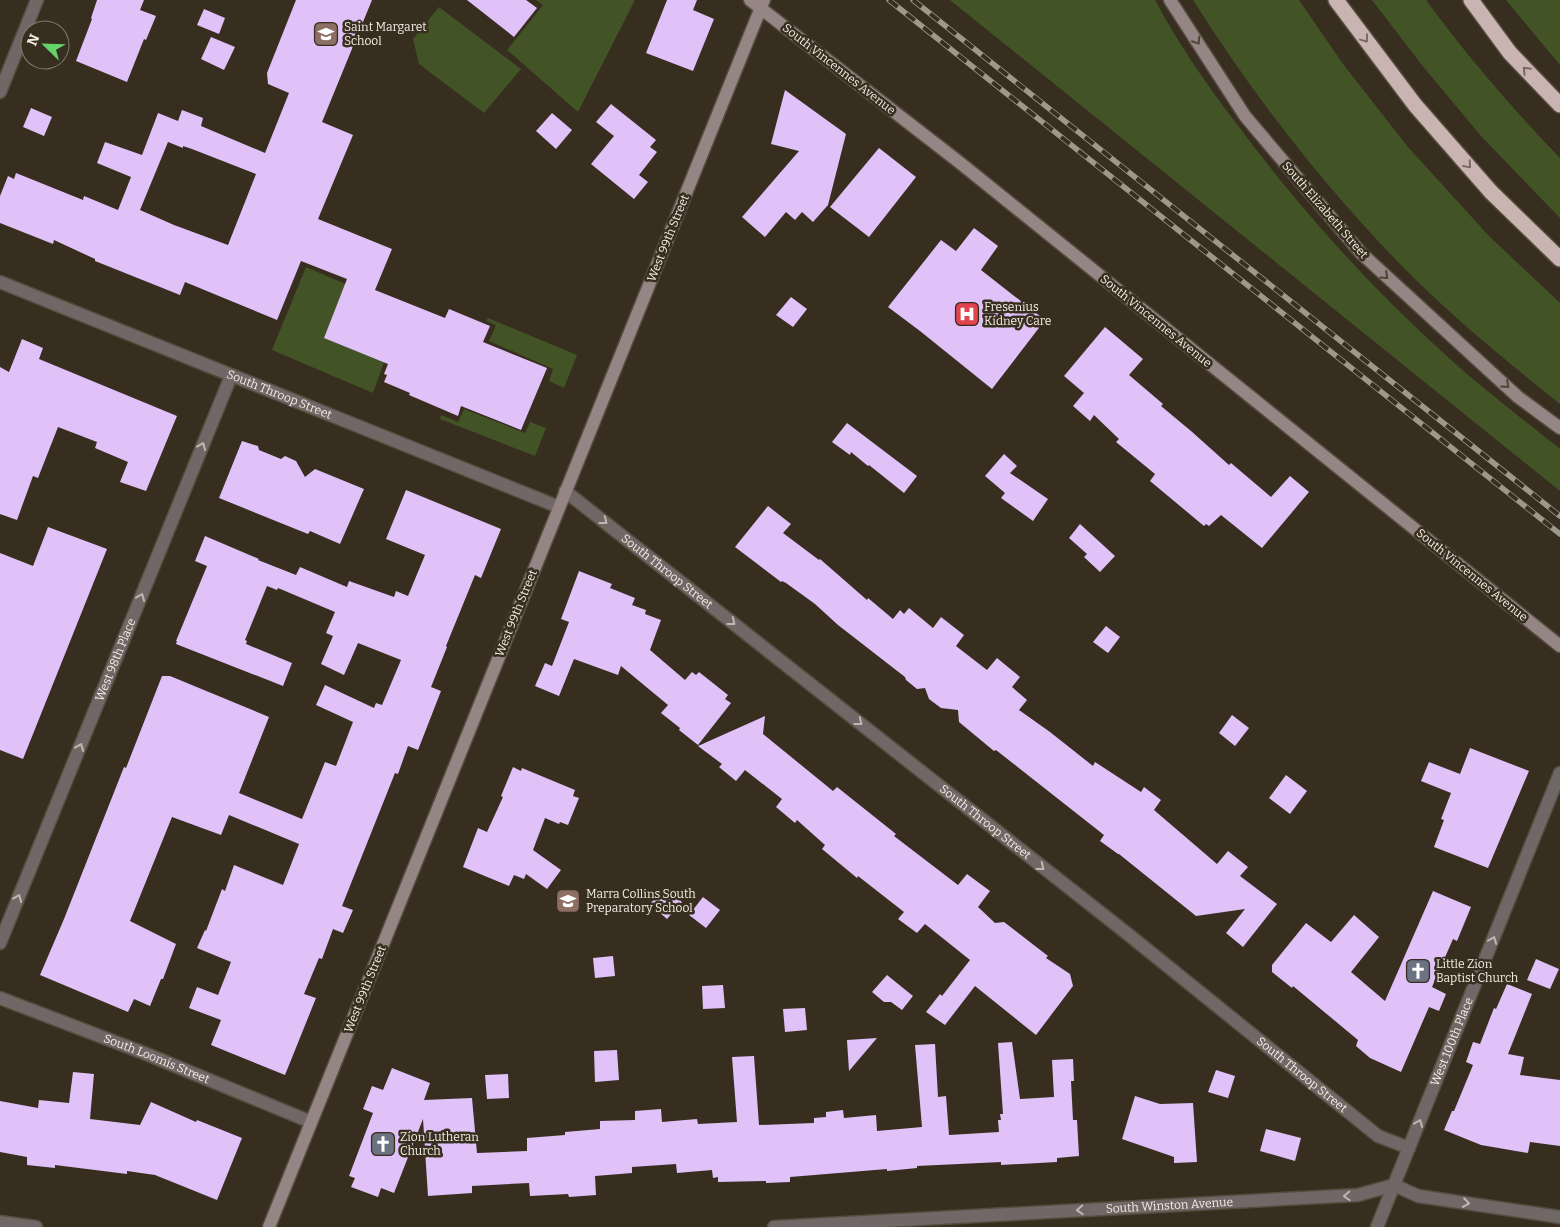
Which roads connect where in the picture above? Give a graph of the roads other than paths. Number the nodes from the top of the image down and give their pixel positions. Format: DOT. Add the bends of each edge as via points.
graph roads {
  1 [pos="37,0"];
  2 [pos="750,0"];
  3 [pos="1170,0"];
  4 [pos="1336,0"];
  5 [pos="1471,0"];
  6 [pos="762,4"];
  7 [pos="0,92"];
  8 [pos="1560,105"];
  9 [pos="1560,259"];
  10 [pos="0,282"];
  11 [pos="231,376"];
  12 [pos="1560,428"];
  13 [pos="565,491"];
  14 [pos="559,507"];
  15 [pos="1560,646"];
  16 [pos="1560,773"];
  17 [pos="0,943"];
  18 [pos="0,998"];
  19 [pos="311,1122"];
  20 [pos="1409,1148"];
  21 [pos="1394,1185"];
  22 [pos="1560,1217"];
  23 [pos="0,1222"];
  24 [pos="36,1227"];
  25 [pos="268,1227"];
  26 [pos="774,1227"];
  27 [pos="1377,1227"];
  1 -- 7 [label="street"];
  2 -- 6 [label="street, South Vincennes Avenue"];
  3 -- 12 [label="street, South Elizabeth Street, one-way" via="1245,116 1361,254 1518,397"];
  4 -- 9 [label="highway, one-way" via="1421,112 1491,192"];
  8 -- 5 [label="highway, one-way" via="1510,53"];
  6 -- 13 [label="street, West 99th Street"];
  6 -- 15 [label="street, South Vincennes Avenue"];
  10 -- 11 [label="street, South Throop Street"];
  11 -- 14 [label="street, South Throop Street"];
  17 -- 11 [label="street, West 98th Place, one-way"];
  13 -- 14 [label="street, West 99th Street"];
  13 -- 20 [label="street, South Throop Street, one-way" via="1378,1136"];
  14 -- 19 [label="street, West 99th Street"];
  20 -- 16 [label="street, West 100th Place, one-way"];
  18 -- 19 [label="street, South Loomis Street"];
  19 -- 25 [label="street, West 99th Street"];
  20 -- 21 [label="street, West 100th Place"];
  21 -- 22 [label="street, one-way" via="1418,1196"];
  21 -- 26 [label="street, South Winston Avenue, one-way" via="1358,1195"];
  21 -- 27 [label="street, West 100th Place"];
  23 -- 24 [label="street"];
}
